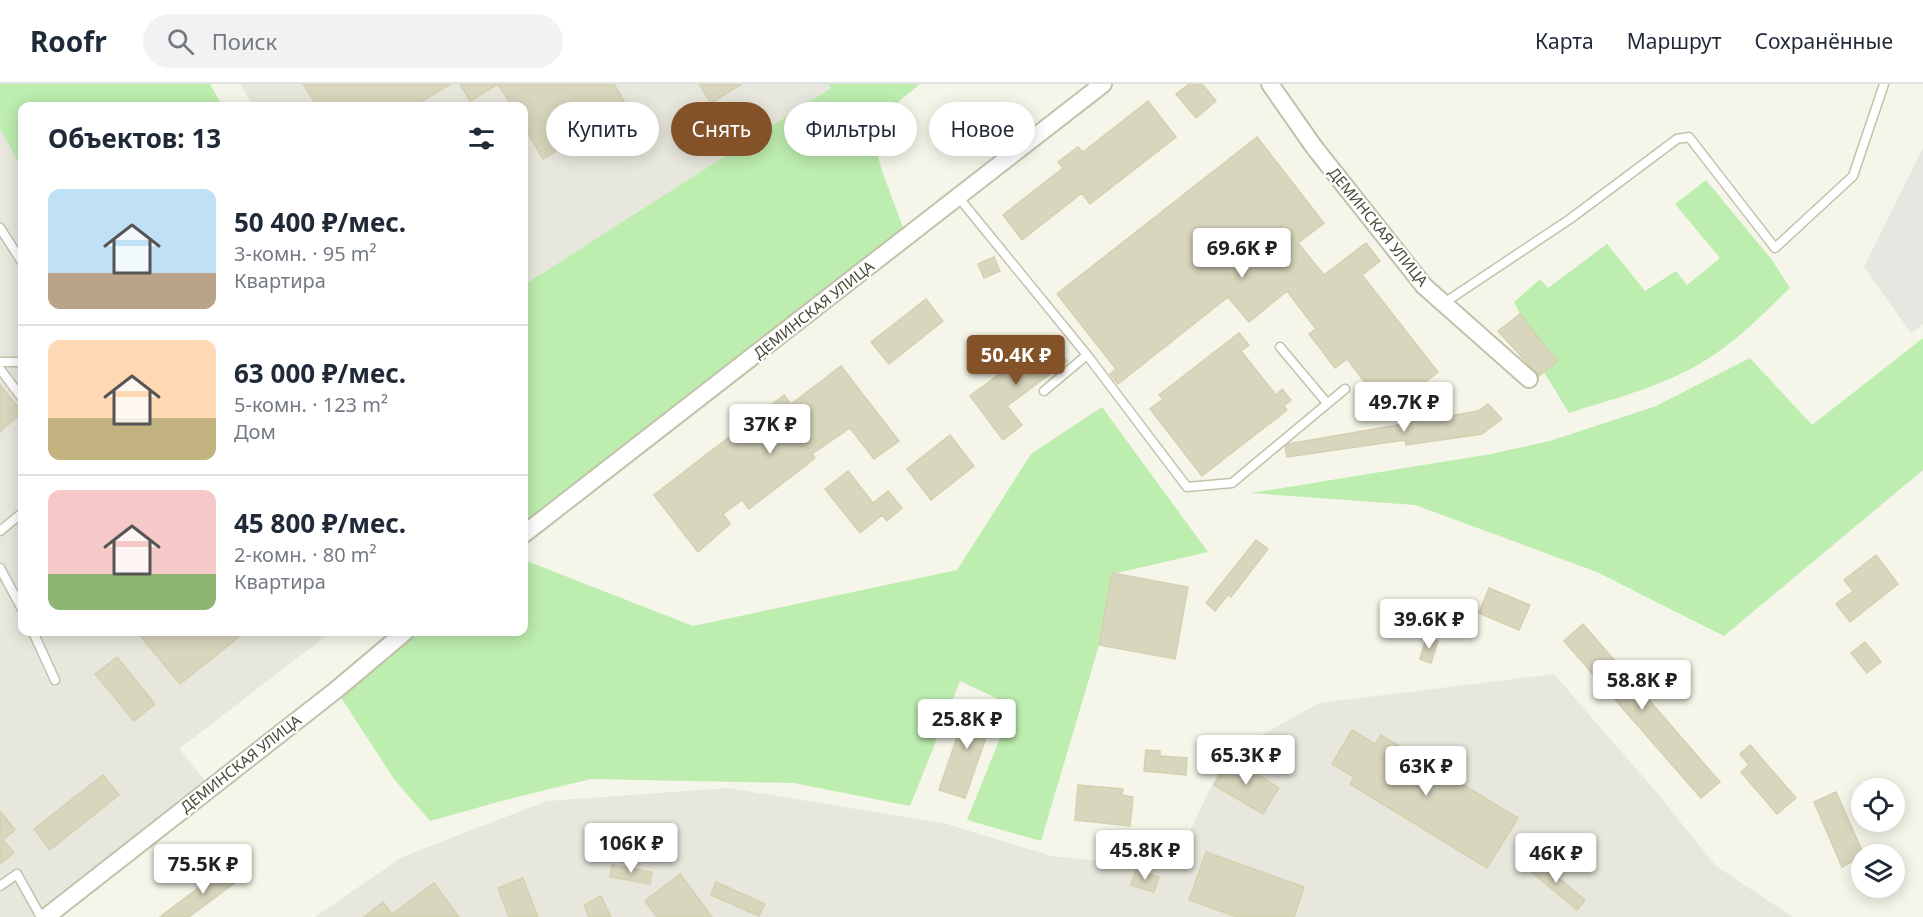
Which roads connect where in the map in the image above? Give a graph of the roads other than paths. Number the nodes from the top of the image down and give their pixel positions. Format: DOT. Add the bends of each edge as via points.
graph roads {
  1 [pos="1103,84"];
  2 [pos="1270,84"];
  3 [pos="1884,84"];
  4 [pos="959,198"];
  5 [pos="0,228"];
  6 [pos="18,256"];
  7 [pos="1444,303"];
  8 [pos="1280,347"];
  9 [pos="1087,355"];
  10 [pos="0,362"];
  11 [pos="18,362"];
  12 [pos="0,369"];
  13 [pos="1529,379"];
  14 [pos="1345,389"];
  15 [pos="1044,391"];
  16 [pos="18,393"];
  17 [pos="1327,403"];
  18 [pos="18,516"];
  19 [pos="0,531"];
  20 [pos="528,531"];
  21 [pos="0,568"];
  22 [pos="18,602"];
  23 [pos="35,636"];
  24 [pos="400,636"];
  25 [pos="55,680"];
  26 [pos="0,886"];
  27 [pos="41,917"];
  28 [pos="46,917"];
  1 -- 4 [label="street, ДЕМИНСКАЯ УЛИЦА"];
  2 -- 7 [label="street, ДЕМИНСКАЯ УЛИЦА" via="1391,246 1424,286"];
  3 -- 7 [label="lane" via="1853,176 1775,248 1689,137 1677,139 1570,219"];
  4 -- 9 [label="lane"];
  4 -- 20 [label="street, ДЕМИНСКАЯ УЛИЦА"];
  5 -- 6 [label="lane"];
  7 -- 13 [label="street, ДЕМИНСКАЯ УЛИЦА"];
  8 -- 17 [label="lane"];
  9 -- 15 [label="lane"];
  9 -- 17 [label="lane" via="1187,487 1232,483"];
  10 -- 11 [label="lane"];
  12 -- 16 [label="lane"];
  14 -- 17 [label="lane"];
  18 -- 19 [label="lane"];
  21 -- 22 [label="lane"];
  23 -- 25 [label="lane"];
  24 -- 28 [label="street, ДЕМИНСКАЯ УЛИЦА"];
  26 -- 27 [label="lane" via="16,873"];
}
